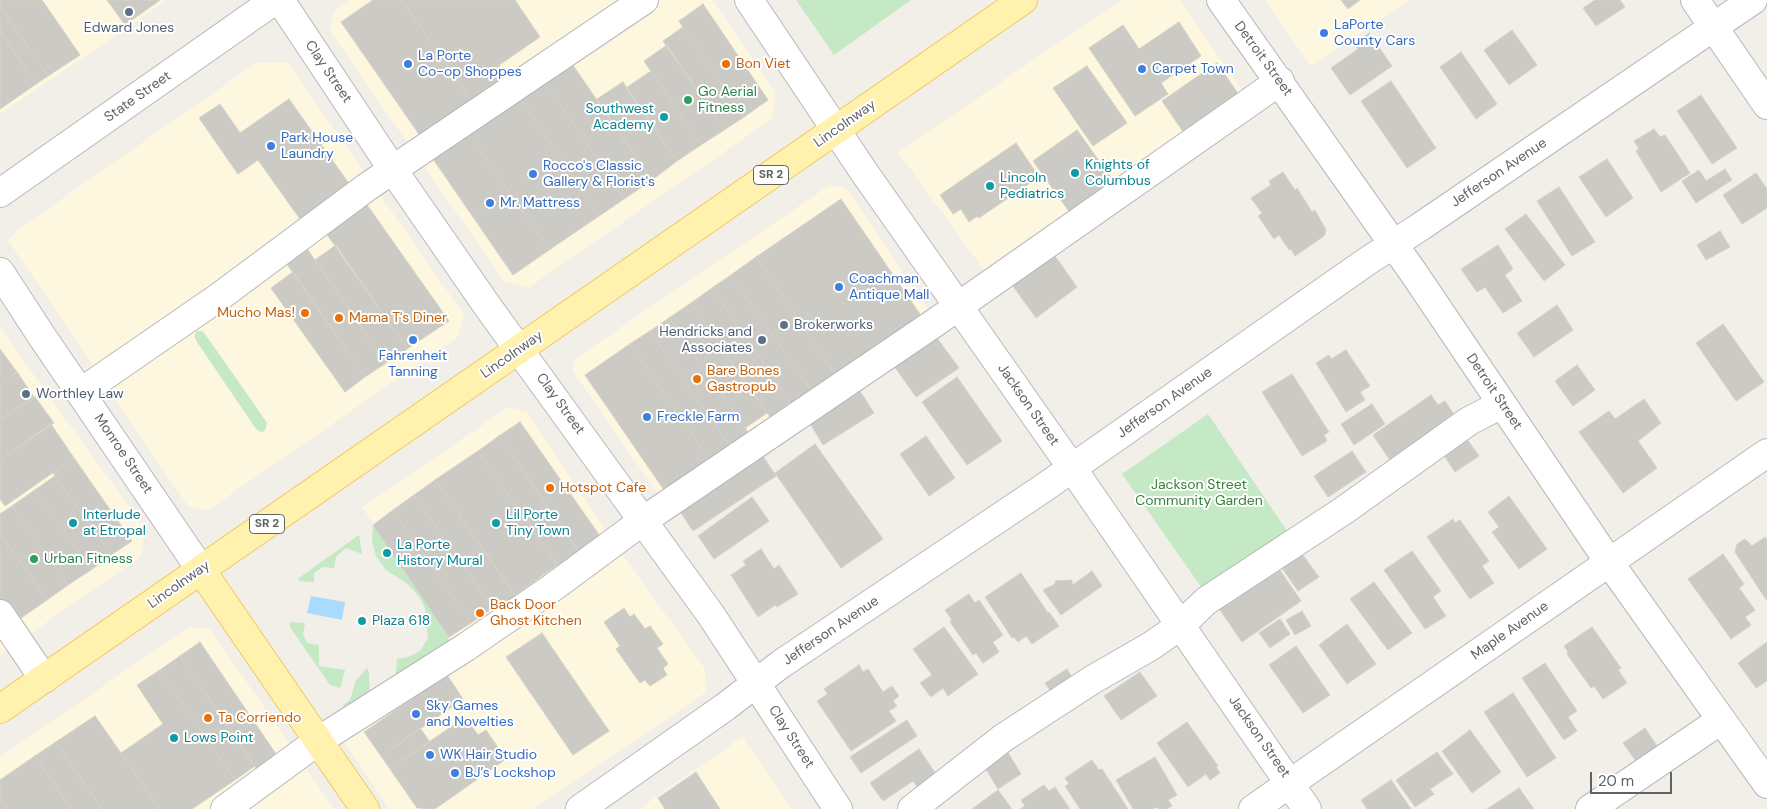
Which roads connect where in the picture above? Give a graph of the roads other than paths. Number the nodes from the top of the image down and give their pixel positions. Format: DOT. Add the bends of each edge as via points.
graph roads {
  1 [pos="275,0"];
  2 [pos="280,0"];
  3 [pos="644,0"];
  4 [pos="749,0"];
  5 [pos="1024,0"];
  6 [pos="1221,0"];
  7 [pos="1695,0"];
  8 [pos="1753,0"];
  9 [pos="1714,27"];
  10 [pos="1280,81"];
  11 [pos="1767,105"];
  12 [pos="836,130"];
  13 [pos="393,170"];
  14 [pos="0,193"];
  15 [pos="1393,245"];
  16 [pos="0,272"];
  17 [pos="959,306"];
  18 [pos="519,350"];
  19 [pos="81,392"];
  20 [pos="1502,404"];
  21 [pos="1767,453"];
  22 [pos="1072,468"];
  23 [pos="644,520"];
  24 [pos="1609,562"];
  25 [pos="201,570"];
  26 [pos="0,614"];
  27 [pos="1181,625"];
  28 [pos="44,679"];
  29 [pos="757,683"];
  30 [pos="0,709"];
  31 [pos="1721,720"];
  32 [pos="318,741"];
  33 [pos="1290,784"];
  34 [pos="1767,784"];
  35 [pos="225,809"];
  36 [pos="365,809"];
  37 [pos="580,809"];
  38 [pos="838,809"];
  39 [pos="912,809"];
  40 [pos="1253,809"];
  41 [pos="1307,809"];
  42 [pos="1590,809"];
  1 -- 14 [label="street, State Street"];
  2 -- 13 [label="street, Clay Street"];
  3 -- 13 [label="street"];
  4 -- 12 [label="street, Jackson Street"];
  5 -- 12 [label="main road, Lincolnway / SR 2"];
  6 -- 10 [label="street, Detroit Street"];
  7 -- 9 [label="street"];
  8 -- 9 [label="street, Jefferson Avenue"];
  9 -- 11 [label="street"];
  9 -- 15 [label="street, Jefferson Avenue"];
  10 -- 15 [label="street, Detroit Street"];
  10 -- 17 [label="street"];
  12 -- 17 [label="street, Jackson Street"];
  12 -- 18 [label="main road, Lincolnway / SR 2"];
  13 -- 18 [label="street, Clay Street"];
  13 -- 19 [label="street" via="219,297"];
  15 -- 20 [label="street, Detroit Street"];
  15 -- 22 [label="street, Jefferson Avenue"];
  16 -- 19 [label="street, Monroe Street"];
  17 -- 22 [label="street, Jackson Street"];
  17 -- 23 [label="street"];
  18 -- 23 [label="street, Clay Street"];
  18 -- 25 [label="main road, Lincolnway / SR 2"];
  19 -- 25 [label="street, Monroe Street"];
  20 -- 24 [label="street, Detroit Street"];
  20 -- 27 [label="street" via="1469,421 1343,511 1206,602"];
  21 -- 24 [label="street, Maple Avenue"];
  22 -- 27 [label="street, Jackson Street"];
  22 -- 29 [label="street, Jefferson Avenue"];
  23 -- 29 [label="street, Clay Street"];
  23 -- 32 [label="street" via="466,647"];
  24 -- 31 [label="street, Detroit Street"];
  24 -- 33 [label="street, Maple Avenue"];
  25 -- 28 [label="main road, Lincolnway / SR 2"];
  25 -- 32 [label="main road, Monroe Street"];
  26 -- 28 [label="street"];
  27 -- 33 [label="street, Jackson Street"];
  27 -- 39 [label="street" via="1004,738"];
  28 -- 30 [label="main road, Lincolnway / SR 2"];
  29 -- 37 [label="street, Jefferson Avenue"];
  29 -- 38 [label="street, Clay Street"];
  31 -- 34 [label="street, Detroit Street"];
  31 -- 42 [label="street"];
  32 -- 35 [label="street"];
  32 -- 36 [label="main road, Monroe Street"];
  33 -- 40 [label="street, Maple Avenue"];
  33 -- 41 [label="street, Jackson Street"];
}
